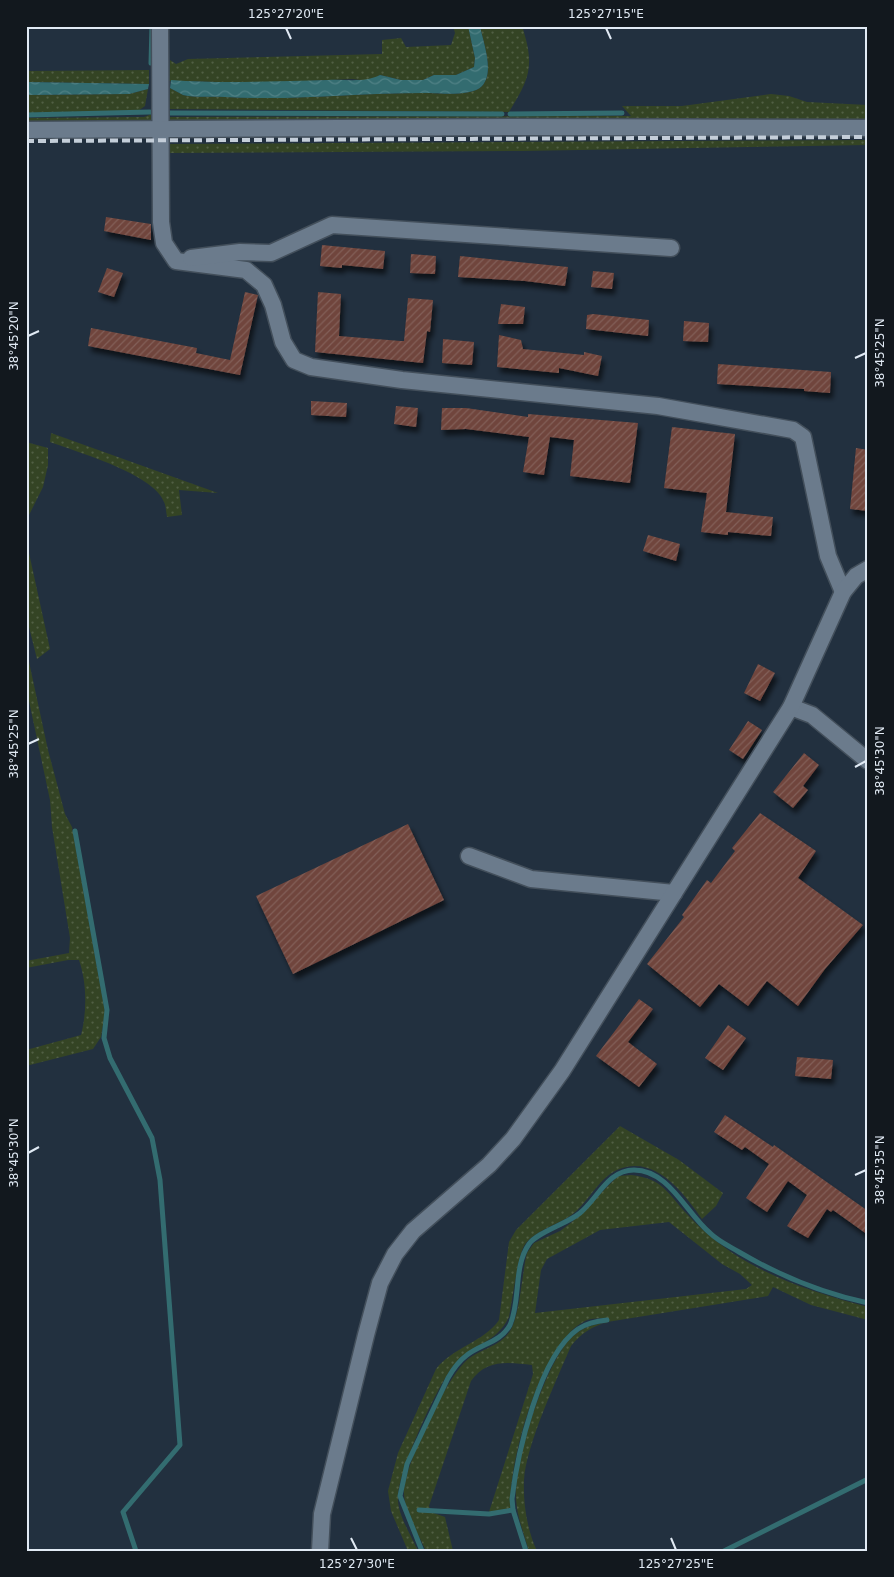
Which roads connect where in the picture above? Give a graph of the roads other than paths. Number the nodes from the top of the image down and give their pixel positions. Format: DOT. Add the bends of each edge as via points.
graph roads {
  1 [pos="160,26"];
  2 [pos="868,128"];
  3 [pos="159,129"];
  4 [pos="26,130"];
  5 [pos="671,248"];
  6 [pos="176,261"];
  7 [pos="868,569"];
  8 [pos="843,592"];
  9 [pos="791,707"];
  10 [pos="868,760"];
  11 [pos="469,856"];
  12 [pos="674,893"];
  13 [pos="320,1551"];
  1 -- 3 [label="street"];
  2 -- 3 [label="street"];
  3 -- 4 [label="street"];
  3 -- 6 [label="street" via="161,222 164,243"];
  5 -- 6 [label="street" via="332,225 271,253 209,254"];
  6 -- 8 [label="street" via="246,270 264,285 283,342 294,360 311,367 402,380 658,406 793,430 803,437 828,556"];
  7 -- 8 [label="street" via="856,576"];
  8 -- 9 [label="street"];
  9 -- 10 [label="street" via="812,715"];
  9 -- 12 [label="street"];
  11 -- 12 [label="street" via="531,879"];
  12 -- 13 [label="street" via="562,1072 513,1139 413,1231 395,1254 380,1283 366,1334 322,1514"];
}
